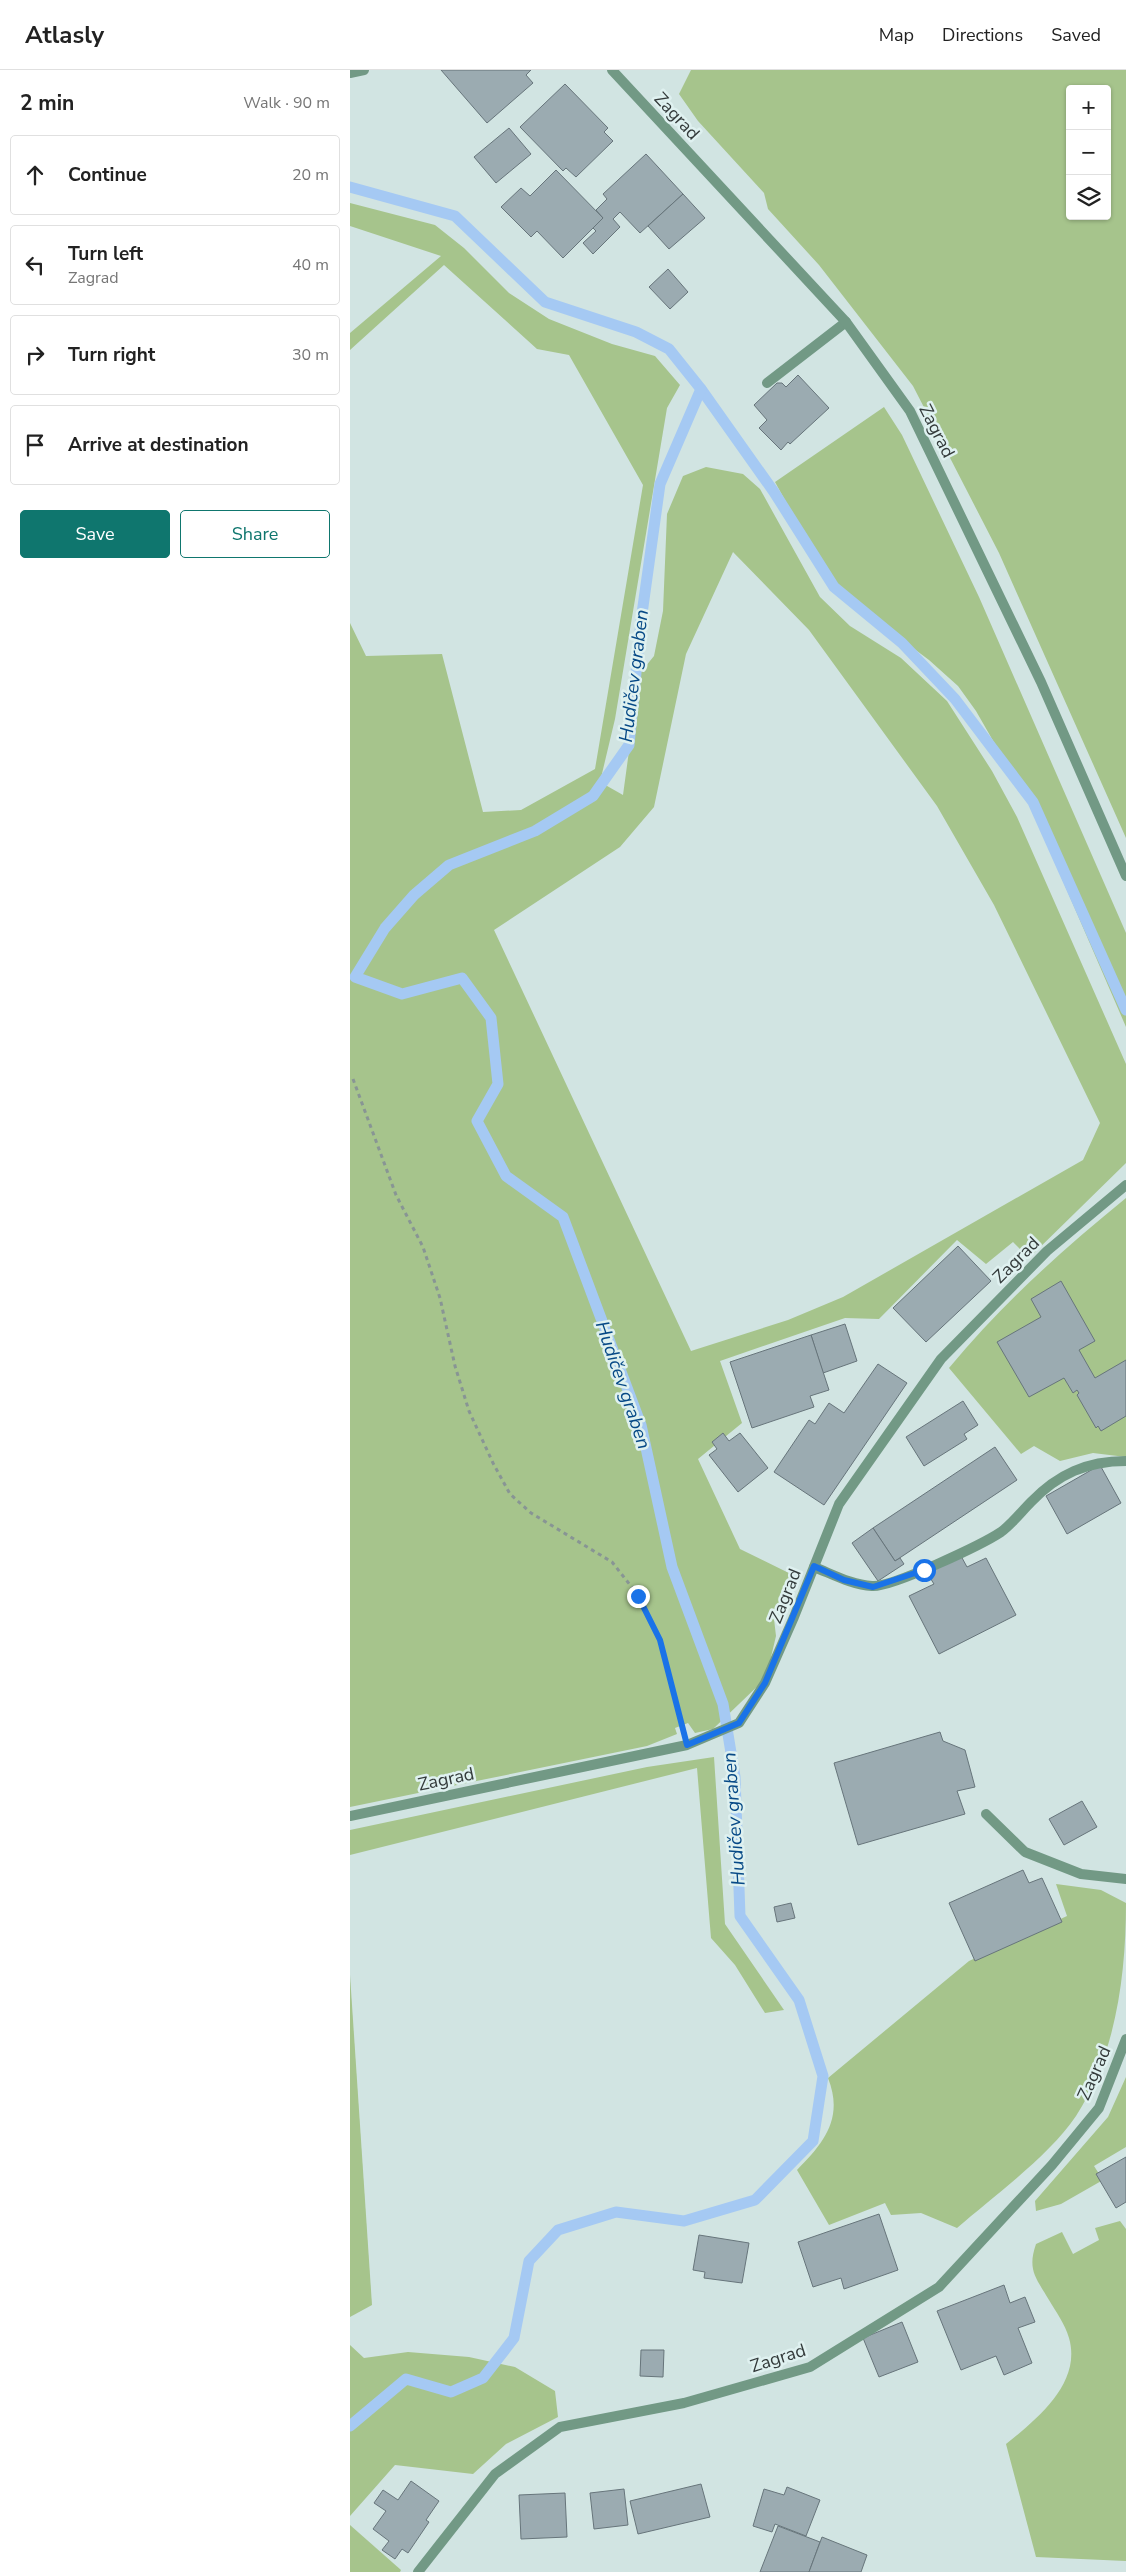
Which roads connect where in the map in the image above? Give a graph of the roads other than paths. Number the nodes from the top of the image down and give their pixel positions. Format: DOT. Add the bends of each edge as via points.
graph roads {
  1 [pos="364,70"];
  2 [pos="612,70"];
  3 [pos="350,73"];
  4 [pos="846,322"];
  5 [pos="767,384"];
  6 [pos="1126,876"];
  7 [pos="1126,1185"];
  8 [pos="1126,1461"];
  9 [pos="814,1566"];
  10 [pos="986,1814"];
  11 [pos="350,1816"];
  12 [pos="1126,1880"];
  13 [pos="1126,2039"];
  14 [pos="418,2572"];
  1 -- 3 [label="street"];
  2 -- 4 [label="street, Zagrad"];
  4 -- 5 [label="street"];
  4 -- 6 [label="street, Zagrad" via="910,411 1041,682"];
  7 -- 9 [label="street, Zagrad" via="1047,1251 941,1359 839,1504"];
  8 -- 9 [label="street" via="1109,1461 1073,1469 1037,1495 1002,1531 899,1580 873,1587 844,1580"];
  9 -- 11 [label="street, Zagrad" via="765,1683 739,1723 687,1745"];
  10 -- 12 [label="street" via="1025,1852 1081,1874"];
  13 -- 14 [label="street, Zagrad" via="1098,2108 1052,2165 939,2287 810,2367 684,2403 560,2427 495,2474"];
}
